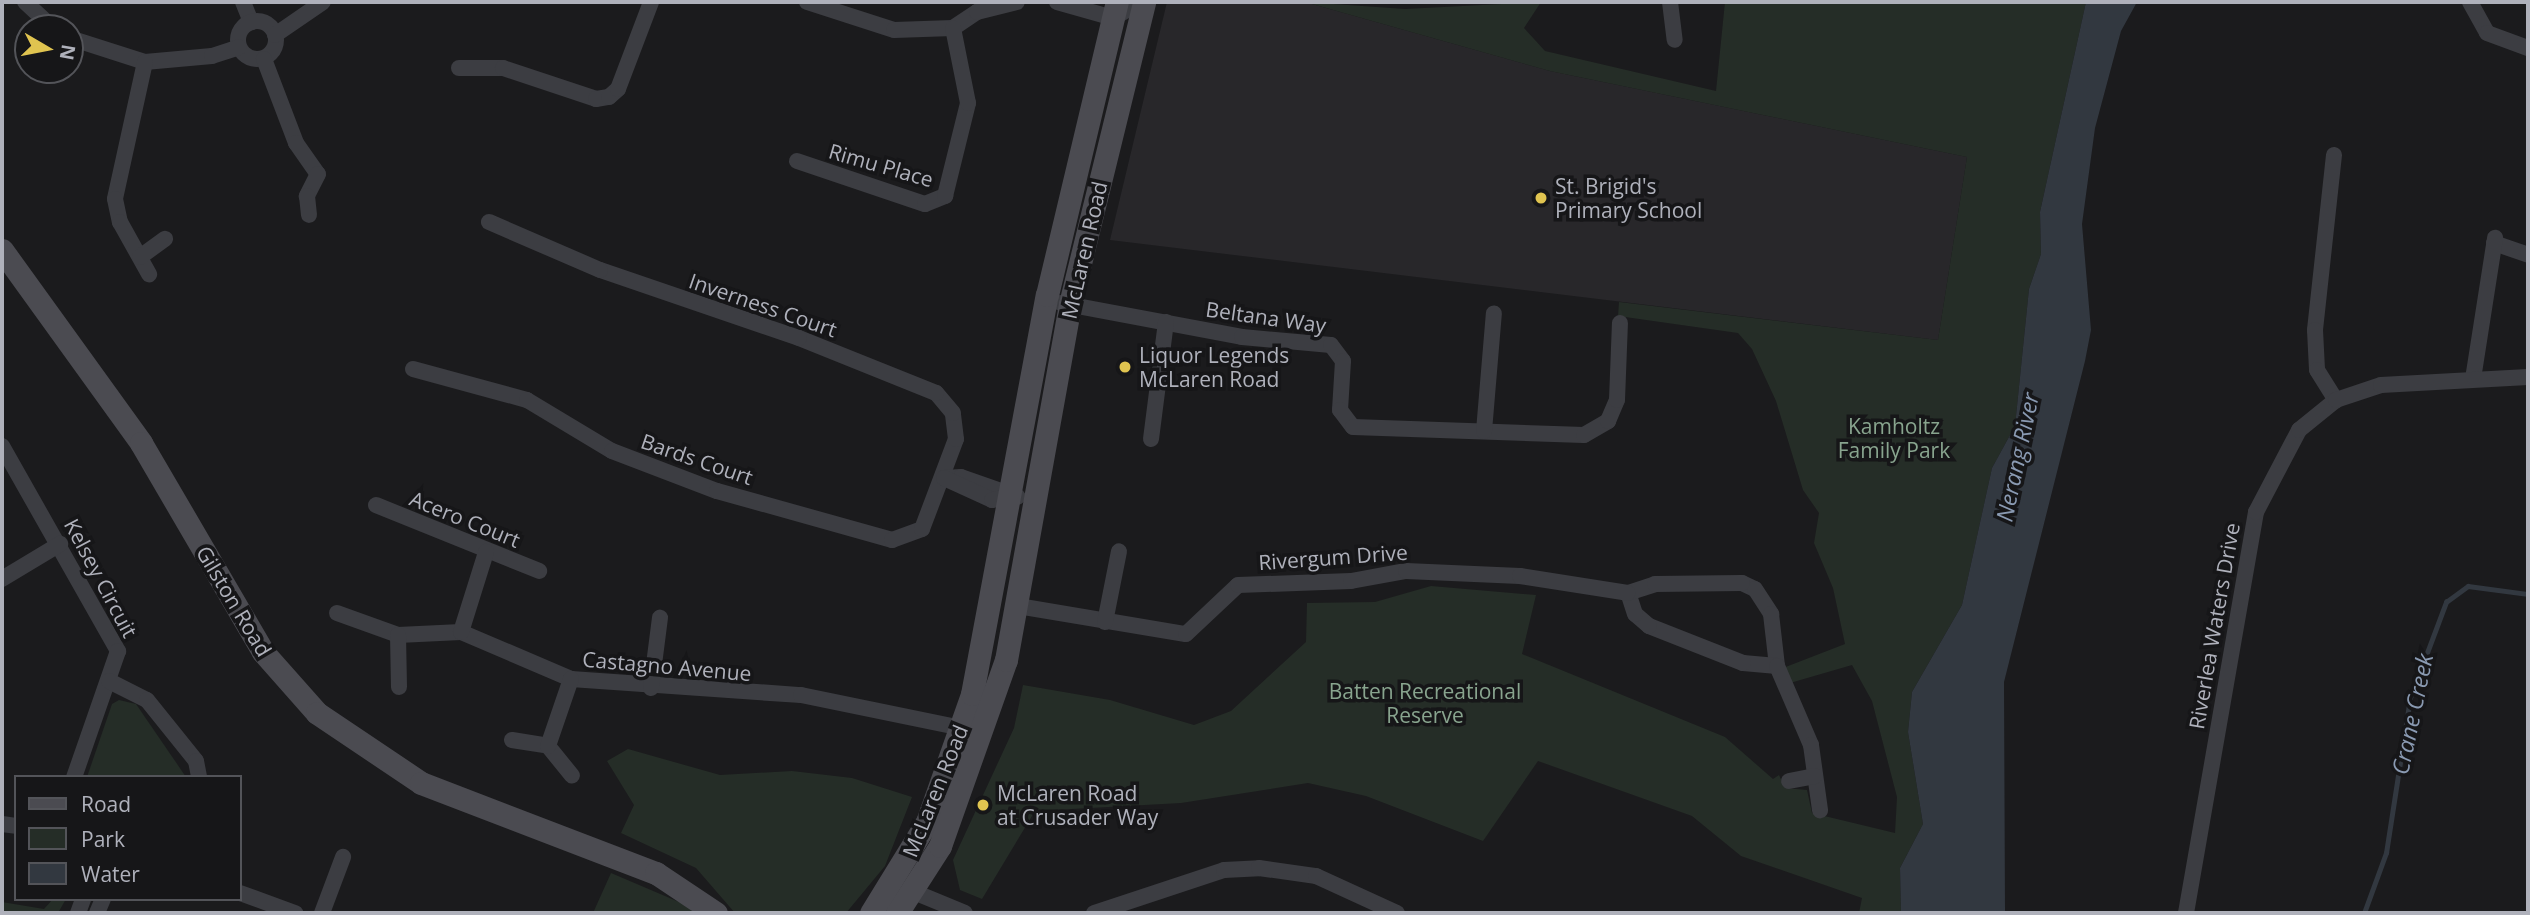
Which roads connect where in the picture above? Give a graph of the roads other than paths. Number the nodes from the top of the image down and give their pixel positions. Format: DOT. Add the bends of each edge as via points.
graph roads {
  1 [pos="25,2"];
  2 [pos="243,2"];
  3 [pos="323,2"];
  4 [pos="650,2"];
  5 [pos="807,2"];
  6 [pos="1017,2"];
  7 [pos="1056,2"];
  8 [pos="1142,2"];
  9 [pos="1670,2"];
  10 [pos="2470,2"];
  11 [pos="1115,10"];
  12 [pos="38,14"];
  13 [pos="251,22"];
  14 [pos="953,28"];
  15 [pos="275,35"];
  16 [pos="1675,40"];
  17 [pos="84,42"];
  18 [pos="239,47"];
  19 [pos="2528,48"];
  20 [pos="264,59"];
  21 [pos="145,62"];
  22 [pos="459,68"];
  23 [pos="2334,155"];
  24 [pos="797,161"];
  25 [pos="309,215"];
  26 [pos="489,222"];
  27 [pos="165,239"];
  28 [pos="2,250"];
  29 [pos="2528,254"];
  30 [pos="140,257"];
  31 [pos="149,274"];
  32 [pos="1046,300"];
  33 [pos="1070,304"];
  34 [pos="1494,313"];
  35 [pos="1166,322"];
  36 [pos="1619,323"];
  37 [pos="413,369"];
  38 [pos="2528,377"];
  39 [pos="2473,379"];
  40 [pos="2336,400"];
  41 [pos="1484,431"];
  42 [pos="1151,439"];
  43 [pos="2,446"];
  44 [pos="944,478"];
  45 [pos="1012,496"];
  46 [pos="1037,502"];
  47 [pos="376,505"];
  48 [pos="60,544"];
  49 [pos="1119,551"];
  50 [pos="486,552"];
  51 [pos="538,570"];
  52 [pos="2,579"];
  53 [pos="1628,593"];
  54 [pos="1018,606"];
  55 [pos="337,613"];
  56 [pos="660,618"];
  57 [pos="1105,622"];
  58 [pos="461,632"];
  59 [pos="398,635"];
  60 [pos="1777,666"];
  61 [pos="572,679"];
  62 [pos="109,681"];
  63 [pos="399,687"];
  64 [pos="651,688"];
  65 [pos="962,728"];
  66 [pos="512,740"];
  67 [pos="548,746"];
  68 [pos="75,775"];
  69 [pos="199,775"];
  70 [pos="572,776"];
  71 [pos="1815,776"];
  72 [pos="1789,781"];
  73 [pos="1820,810"];
  74 [pos="344,857"];
  75 [pos="914,892"];
  76 [pos="242,894"];
  77 [pos="295,913"];
  78 [pos="322,913"];
  79 [pos="716,913"];
  80 [pos="871,913"];
  81 [pos="897,913"];
  82 [pos="965,913"];
  83 [pos="1094,913"];
  84 [pos="1397,913"];
  85 [pos="2186,913"];
  1 -- 12 [label="street"];
  2 -- 13 [label="street"];
  3 -- 15 [label="street"];
  4 -- 22 [label="street" via="618,89 609,97 596,99 503,68"];
  5 -- 14 [label="street" via="886,29"];
  6 -- 14 [label="street" via="977,12"];
  7 -- 11 [label="street"];
  8 -- 11 [label="street"];
  8 -- 33 [label="main road, McLaren Road"];
  9 -- 16 [label="street"];
  10 -- 19 [label="street" via="2487,33"];
  11 -- 32 [label="main road, McLaren Road"];
  13 -- 15 [label="street" via="266,23"];
  13 -- 18 [label="street" via="241,29"];
  14 -- 24 [label="street, Rimu Place" via="966,78 968,117 953,183 940,201 918,202"];
  15 -- 20 [label="street" via="273,52"];
  17 -- 21 [label="street"];
  18 -- 20 [label="street" via="251,59"];
  18 -- 21 [label="street" via="212,56"];
  20 -- 25 [label="street" via="296,143 318,174 307,196"];
  21 -- 30 [label="street" via="115,199"];
  23 -- 40 [label="street" via="2315,330 2318,370"];
  26 -- 44 [label="street, Inverness Court" via="600,270 799,338 936,393 956,423"];
  27 -- 30 [label="street"];
  28 -- 79 [label="main road, Gilston Road" via="134,432 263,652 317,713 421,783 656,873"];
  29 -- 39 [label="street" via="2495,241"];
  30 -- 31 [label="street"];
  32 -- 33 [label="street, Beltana Way"];
  32 -- 45 [label="main road, McLaren Road"];
  33 -- 35 [label="street, Beltana Way"];
  33 -- 46 [label="main road, McLaren Road"];
  34 -- 41 [label="street"];
  35 -- 41 [label="street, Beltana Way" via="1331,345 1343,361 1340,410 1353,427"];
  35 -- 42 [label="street"];
  36 -- 41 [label="street, Beltana Way" via="1616,400 1608,421 1584,435"];
  37 -- 44 [label="street, Bards Court" via="527,400 611,451 718,491 892,540 922,529"];
  38 -- 39 [label="street, Riverlea Waters Drive"];
  39 -- 40 [label="street, Riverlea Waters Drive" via="2381,385"];
  40 -- 85 [label="street, Riverlea Waters Drive" via="2299,430 2256,512"];
  43 -- 48 [label="street, Kelsey Circuit"];
  44 -- 45 [label="street" via="992,500"];
  45 -- 46 [label="street"];
  45 -- 65 [label="main road, McLaren Road"];
  46 -- 54 [label="main road, McLaren Road"];
  47 -- 50 [label="street, Acero Court"];
  48 -- 52 [label="street"];
  48 -- 62 [label="street, Kelsey Circuit" via="115,642"];
  49 -- 57 [label="street"];
  50 -- 51 [label="street, Acero Court"];
  50 -- 58 [label="street"];
  53 -- 57 [label="street, Rivergum Drive" via="1520,576 1406,571 1351,581 1238,585 1186,634"];
  53 -- 60 [label="street" via="1635,614 1649,626 1743,663"];
  53 -- 60 [label="street, Rivergum Drive" via="1655,584 1742,583 1755,589 1771,614"];
  54 -- 57 [label="street, Rivergum Drive"];
  54 -- 75 [label="main road, McLaren Road" via="970,772"];
  55 -- 59 [label="street, Castagno Avenue"];
  56 -- 64 [label="street"];
  58 -- 59 [label="street, Castagno Avenue"];
  58 -- 61 [label="street, Castagno Avenue"];
  59 -- 63 [label="street"];
  60 -- 71 [label="street, Rivergum Drive" via="1811,745"];
  61 -- 64 [label="street, Castagno Avenue"];
  61 -- 67 [label="street"];
  62 -- 68 [label="street, Kelsey Circuit"];
  62 -- 69 [label="street" via="147,700 196,761"];
  64 -- 65 [label="street, Castagno Avenue" via="801,695"];
  65 -- 80 [label="main road, McLaren Road" via="919,839"];
  66 -- 67 [label="street"];
  67 -- 70 [label="street"];
  71 -- 72 [label="street"];
  71 -- 73 [label="street, Rivergum Drive"];
  74 -- 78 [label="street"];
  75 -- 81 [label="main road, McLaren Road"];
  75 -- 82 [label="street"];
  76 -- 77 [label="street"];
  83 -- 84 [label="street" via="1224,870 1259,868 1316,876"];
}
